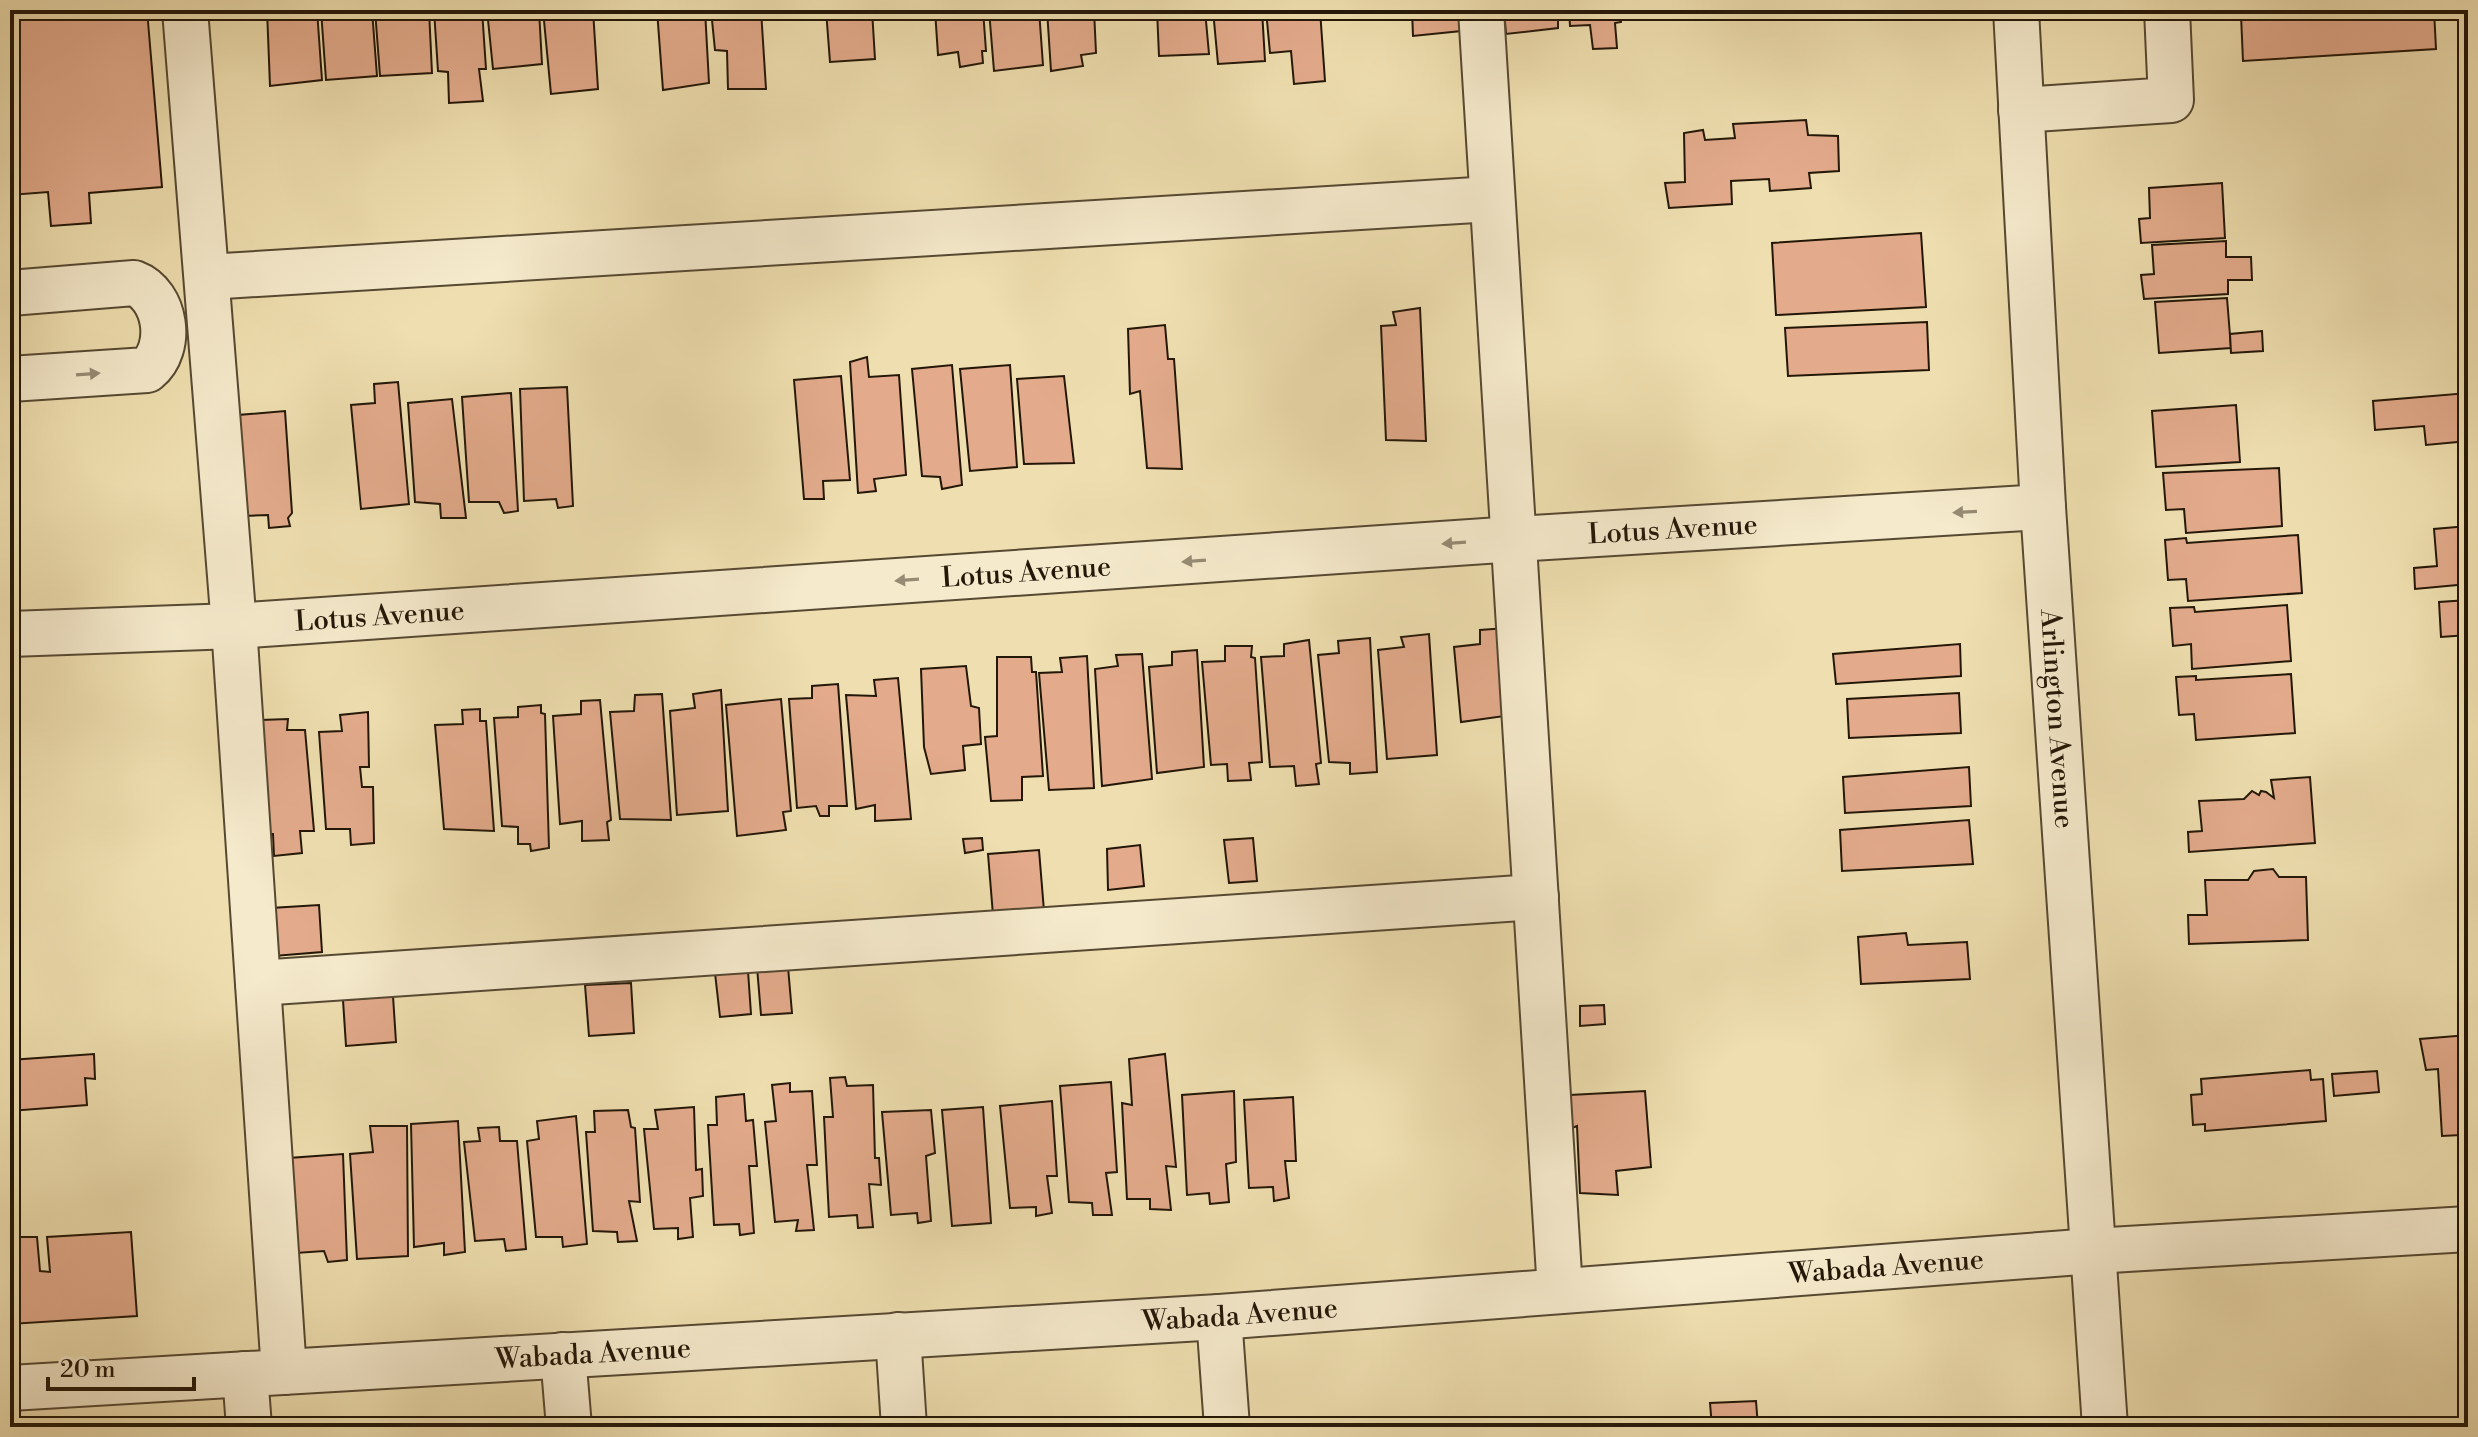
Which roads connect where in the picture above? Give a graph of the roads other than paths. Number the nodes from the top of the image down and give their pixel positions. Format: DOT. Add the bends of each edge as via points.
graph roads {
  1 [pos="185,10"];
  2 [pos="1481,10"];
  3 [pos="2016,10"];
  4 [pos="2167,10"];
  5 [pos="2021,110"];
  6 [pos="1492,199"];
  7 [pos="207,277"];
  8 [pos="10,293"];
  9 [pos="10,379"];
  10 [pos="2043,507"];
  11 [pos="1515,539"];
  12 [pos="234,626"];
  13 [pos="10,634"];
  14 [pos="1536,897"];
  15 [pos="258,983"];
  16 [pos="2468,1229"];
  17 [pos="2093,1251"];
  18 [pos="1560,1291"];
  19 [pos="1219,1317"];
  20 [pos="898,1335"];
  21 [pos="563,1355"];
  22 [pos="264,1373"];
  23 [pos="10,1388"];
  24 [pos="249,1427"];
  25 [pos="569,1427"];
  26 [pos="904,1427"];
  27 [pos="1227,1427"];
  28 [pos="2105,1427"];
  1 -- 7 [label="street"];
  2 -- 6 [label="street"];
  3 -- 5 [label="street, Arlington Avenue"];
  4 -- 5 [label="street" via="2171,100"];
  5 -- 10 [label="street, Arlington Avenue"];
  6 -- 7 [label="street"];
  6 -- 11 [label="street"];
  7 -- 12 [label="street"];
  9 -- 8 [label="street, one-way" via="147,370 159,360 164,343 157,302 149,289 134,283"];
  10 -- 11 [label="street, Lotus Avenue, one-way"];
  10 -- 17 [label="street, Arlington Avenue"];
  11 -- 12 [label="street, Lotus Avenue, one-way"];
  11 -- 14 [label="street"];
  12 -- 13 [label="street, Lotus Avenue"];
  12 -- 15 [label="street"];
  14 -- 15 [label="street"];
  14 -- 18 [label="street"];
  15 -- 22 [label="street"];
  16 -- 17 [label="street, Wabada Avenue"];
  17 -- 18 [label="street, Wabada Avenue"];
  17 -- 28 [label="street, Arlington Avenue"];
  18 -- 19 [label="street, Wabada Avenue"];
  19 -- 20 [label="street, Wabada Avenue"];
  19 -- 27 [label="street"];
  20 -- 21 [label="street, Wabada Avenue"];
  20 -- 26 [label="street"];
  21 -- 22 [label="street, Wabada Avenue"];
  21 -- 25 [label="street"];
  22 -- 23 [label="street, Wabada Avenue"];
  22 -- 24 [label="street"];
}
